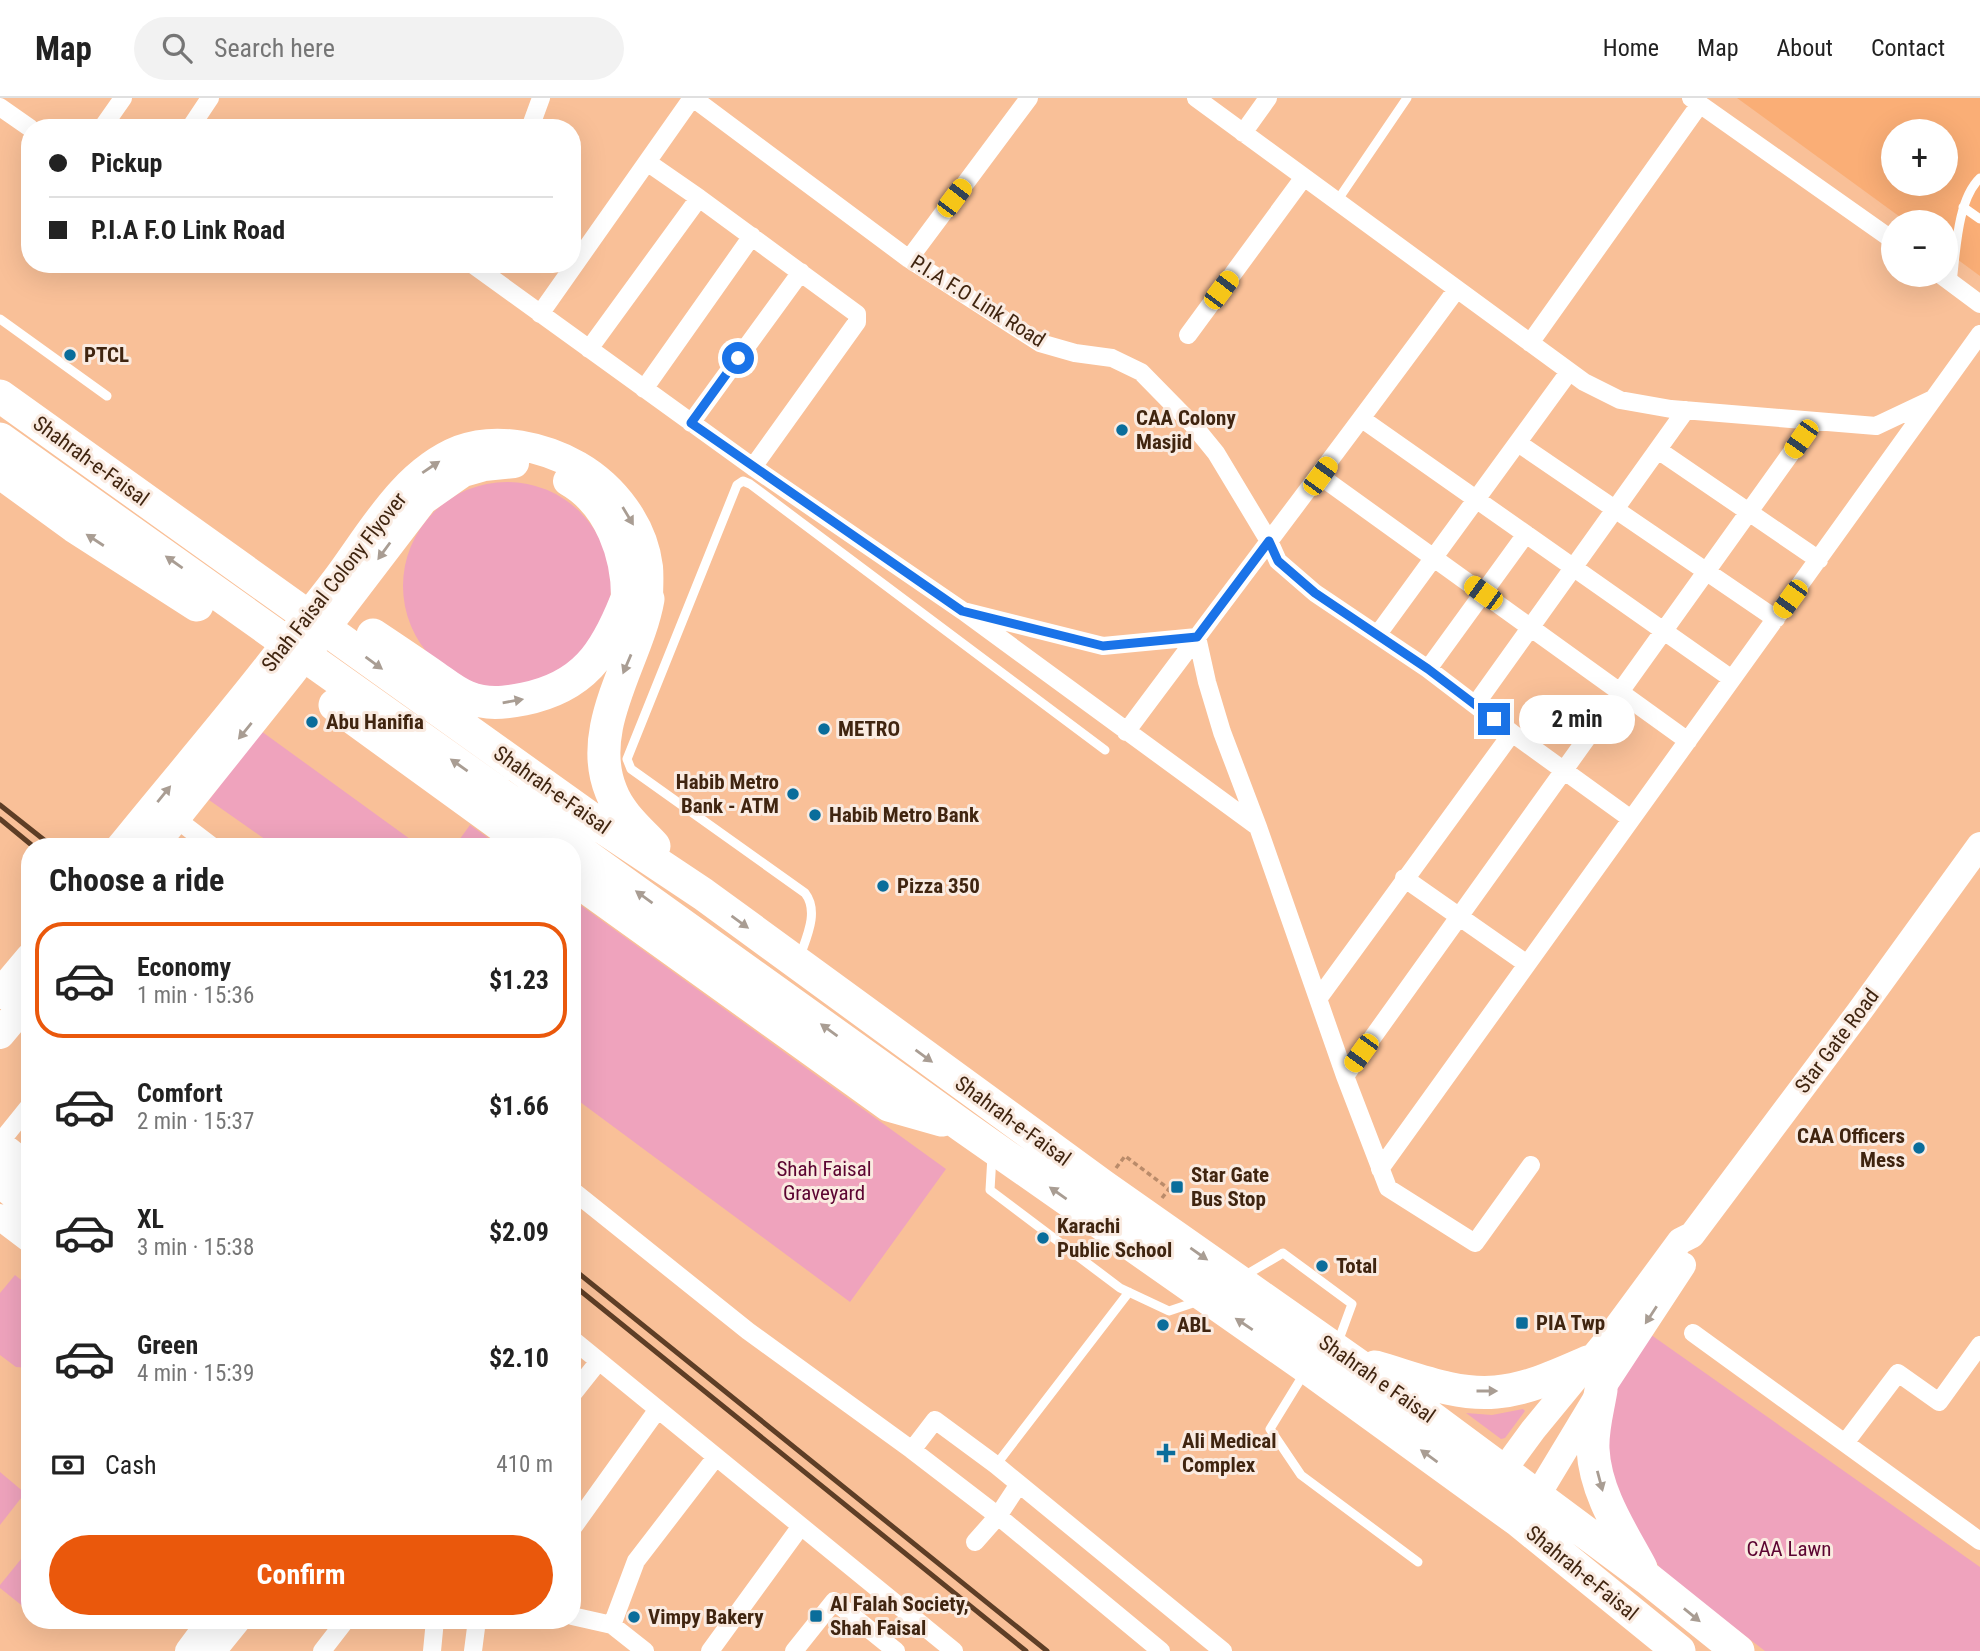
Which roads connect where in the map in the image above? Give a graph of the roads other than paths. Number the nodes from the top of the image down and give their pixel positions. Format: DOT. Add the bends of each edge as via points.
graph roads {
  1 [pos="123,98"];
  2 [pos="210,98"];
  3 [pos="541,98"];
  4 [pos="693,98"];
  5 [pos="1030,98"];
  6 [pos="1196,98"];
  7 [pos="1268,98"];
  8 [pos="1407,98"];
  9 [pos="1696,101"];
  10 [pos="0,107"];
  11 [pos="109,119"];
  12 [pos="196,119"];
  13 [pos="533,119"];
  14 [pos="21,122"];
  15 [pos="1243,132"];
  16 [pos="647,162"];
  17 [pos="1304,177"];
  18 [pos="1980,178"];
  19 [pos="699,198"];
  20 [pos="1337,201"];
  21 [pos="1963,207"];
  22 [pos="1980,219"];
  23 [pos="1958,228"];
  24 [pos="1881,232"];
  25 [pos="752,236"];
  26 [pos="581,249"];
  27 [pos="909,259"];
  28 [pos="801,272"];
  29 [pos="484,273"];
  30 [pos="565,273"];
  31 [pos="1957,287"];
  32 [pos="1457,289"];
  33 [pos="1980,304"];
  34 [pos="540,314"];
  35 [pos="1,321"];
  36 [pos="1980,334"];
  37 [pos="1188,335"];
  38 [pos="1530,343"];
  39 [pos="589,349"];
  40 [pos="1569,372"];
  41 [pos="0,389"];
  42 [pos="644,389"];
  43 [pos="0,396"];
  44 [pos="107,396"];
  45 [pos="1931,400"];
  46 [pos="1686,410"];
  47 [pos="1362,419"];
  48 [pos="1814,421"];
  49 [pos="691,423"];
  50 [pos="0,439"];
  51 [pos="1518,443"];
  52 [pos="1658,450"];
  53 [pos="753,467"];
  54 [pos="0,472"];
  55 [pos="1320,476"];
  56 [pos="1477,500"];
  57 [pos="1615,509"];
  58 [pos="1749,512"];
  59 [pos="1526,534"];
  60 [pos="1269,541"];
  61 [pos="1435,559"];
  62 [pos="1819,560"];
  63 [pos="1574,568"];
  64 [pos="1706,572"];
  65 [pos="1483,593"];
  66 [pos="637,600"];
  67 [pos="962,611"];
  68 [pos="1776,619"];
  69 [pos="1531,628"];
  70 [pos="1663,631"];
  71 [pos="1378,634"];
  72 [pos="1197,637"];
  73 [pos="282,667"];
  74 [pos="1428,669"];
  75 [pos="1732,679"];
  76 [pos="1619,692"];
  77 [pos="1475,705"];
  78 [pos="1126,732"];
  79 [pos="1512,733"];
  80 [pos="1688,741"];
  81 [pos="1105,750"];
  82 [pos="1562,770"];
  83 [pos="175,818"];
  84 [pos="1631,819"];
  85 [pos="1258,827"];
  86 [pos="129,838"];
  87 [pos="159,838"];
  88 [pos="201,838"];
  89 [pos="519,838"];
  90 [pos="562,838"];
  91 [pos="1980,845"];
  92 [pos="581,852"];
  93 [pos="1404,878"];
  94 [pos="581,883"];
  95 [pos="703,894"];
  96 [pos="1459,916"];
  97 [pos="797,964"];
  98 [pos="1527,964"];
  99 [pos="21,969"];
  100 [pos="0,994"];
  101 [pos="1318,999"];
  102 [pos="21,1009"];
  103 [pos="0,1034"];
  104 [pos="1345,1076"];
  105 [pos="21,1118"];
  106 [pos="964,1127"];
  107 [pos="1,1146"];
  108 [pos="993,1147"];
  109 [pos="21,1157"];
  110 [pos="1531,1165"];
  111 [pos="1380,1169"];
  112 [pos="21,1171"];
  113 [pos="0,1185"];
  114 [pos="1103,1186"];
  115 [pos="581,1196"];
  116 [pos="21,1202"];
  117 [pos="0,1217"];
  118 [pos="21,1233"];
  119 [pos="1236,1280"];
  120 [pos="1129,1292"];
  121 [pos="1206,1298"];
  122 [pos="1693,1333"];
  123 [pos="1980,1345"];
  124 [pos="581,1347"];
  125 [pos="1331,1359"];
  126 [pos="598,1361"];
  127 [pos="1595,1376"];
  128 [pos="581,1383"];
  129 [pos="657,1409"];
  130 [pos="1845,1443"];
  131 [pos="912,1450"];
  132 [pos="716,1457"];
  133 [pos="996,1465"];
  134 [pos="1494,1483"];
  135 [pos="1019,1484"];
  136 [pos="1537,1496"];
  137 [pos="581,1516"];
  138 [pos="998,1516"];
  139 [pos="801,1526"];
  140 [pos="1980,1541"];
  141 [pos="975,1542"];
  142 [pos="1418,1562"];
  143 [pos="1647,1578"];
  144 [pos="581,1618"];
  145 [pos="612,1625"];
  146 [pos="204,1629"];
  147 [pos="231,1629"];
  148 [pos="339,1629"];
  149 [pos="342,1629"];
  150 [pos="434,1629"];
  151 [pos="476,1629"];
  152 [pos="1214,1648"];
  153 [pos="891,1649"];
  154 [pos="187,1651"];
  155 [pos="213,1651"];
  156 [pos="323,1651"];
  157 [pos="338,1651"];
  158 [pos="432,1651"];
  159 [pos="474,1651"];
  160 [pos="645,1651"];
  161 [pos="710,1651"];
  162 [pos="794,1651"];
  163 [pos="954,1651"];
  164 [pos="1161,1651"];
  165 [pos="1679,1651"];
  166 [pos="1738,1651"];
  1 -- 11 [label="street"];
  2 -- 12 [label="street"];
  3 -- 13 [label="street"];
  4 -- 16 [label="street"];
  4 -- 27 [label="street, P.I.A F.O Link Road"];
  5 -- 27 [label="street"];
  6 -- 15 [label="street"];
  7 -- 15 [label="street"];
  8 -- 20 [label="lane"];
  9 -- 24 [label="street"];
  9 -- 38 [label="street"];
  10 -- 14 [label="street"];
  15 -- 17 [label="street"];
  16 -- 19 [label="street"];
  16 -- 26 [label="street"];
  17 -- 20 [label="street"];
  17 -- 37 [label="street"];
  18 -- 21 [label="lane"];
  19 -- 25 [label="street"];
  19 -- 39 [label="street"];
  20 -- 32 [label="street"];
  21 -- 22 [label="lane"];
  21 -- 23 [label="lane"];
  25 -- 28 [label="street"];
  25 -- 42 [label="street"];
  27 -- 60 [label="street, P.I.A F.O Link Road" via="1041,343 1112,358 1141,372 1216,453"];
  28 -- 49 [label="street"];
  28 -- 53 [label="street" via="852,309 857,322"];
  29 -- 34 [label="street"];
  30 -- 34 [label="street"];
  31 -- 33 [label="street"];
  32 -- 38 [label="street"];
  32 -- 47 [label="street"];
  34 -- 39 [label="street"];
  35 -- 44 [label="lane"];
  36 -- 45 [label="street"];
  38 -- 40 [label="street"];
  39 -- 42 [label="street"];
  40 -- 46 [label="street" via="1620,400"];
  40 -- 51 [label="street"];
  41 -- 66 [label="highway, one-way" via="464,696 487,704 544,695 573,681 592,665"];
  42 -- 49 [label="street"];
  43 -- 95 [label="highway, Shahrah-e-Faisal, one-way"];
  45 -- 48 [label="street" via="1877,426"];
  45 -- 62 [label="street"];
  46 -- 48 [label="street"];
  46 -- 52 [label="street"];
  47 -- 55 [label="street"];
  47 -- 56 [label="street"];
  48 -- 58 [label="street"];
  49 -- 53 [label="street"];
  90 -- 50 [label="highway, Shahrah-e-Faisal, one-way"];
  51 -- 56 [label="street"];
  51 -- 57 [label="street"];
  52 -- 57 [label="street"];
  52 -- 58 [label="street"];
  53 -- 67 [label="street"];
  73 -- 54 [label="highway, one-way"];
  55 -- 60 [label="street"];
  55 -- 61 [label="street"];
  56 -- 59 [label="street"];
  56 -- 61 [label="street"];
  57 -- 63 [label="street"];
  57 -- 64 [label="street"];
  58 -- 62 [label="street"];
  58 -- 64 [label="street"];
  59 -- 63 [label="street"];
  59 -- 65 [label="street"];
  60 -- 71 [label="street, P.I.A F.O Link Road" via="1278,561 1315,593"];
  60 -- 72 [label="street"];
  61 -- 65 [label="street"];
  61 -- 71 [label="street"];
  62 -- 68 [label="street"];
  63 -- 69 [label="street"];
  63 -- 70 [label="street"];
  64 -- 68 [label="street"];
  64 -- 70 [label="street"];
  65 -- 69 [label="street"];
  65 -- 74 [label="street"];
  66 -- 73 [label="main road, Shah Faisal Colony Flyover" via="626,584 618,545 595,503 572,483 540,469 510,463 484,466 463,472 423,500"];
  66 -- 95 [label="highway, one-way" via="644,623 608,714 605,769 611,792 625,814"];
  67 -- 72 [label="street" via="1103,646"];
  67 -- 78 [label="street"];
  68 -- 75 [label="street"];
  69 -- 76 [label="street"];
  69 -- 77 [label="street"];
  70 -- 75 [label="street"];
  70 -- 76 [label="street"];
  71 -- 74 [label="street, P.I.A F.O Link Road"];
  72 -- 78 [label="street"];
  72 -- 85 [label="street" via="1222,732"];
  73 -- 83 [label="main road, Shah Faisal Colony Flyover, one-way"];
  86 -- 73 [label="main road, Shah Faisal Colony Flyover, one-way"];
  73 -- 89 [label="highway"];
  74 -- 77 [label="street, P.I.A F.O Link Road"];
  75 -- 80 [label="street"];
  76 -- 80 [label="street"];
  76 -- 82 [label="street"];
  77 -- 79 [label="street, P.I.A F.O Link Road"];
  78 -- 85 [label="street"];
  79 -- 82 [label="street, P.I.A F.O Link Road"];
  79 -- 93 [label="street"];
  80 -- 84 [label="street"];
  81 -- 97 [label="lane" via="750,484 743,481 737,485 627,759 631,769 805,892 812,909"];
  82 -- 84 [label="street, P.I.A F.O Link Road"];
  82 -- 96 [label="street"];
  83 -- 87 [label="main road, Shah Faisal Colony Flyover"];
  83 -- 88 [label="street"];
  84 -- 98 [label="street"];
  85 -- 101 [label="street"];
  91 -- 127 [label="street, Star Gate Road" via="1692,1235 1681,1241"];
  106 -- 92 [label="highway, Shahrah-e-Faisal, one-way"];
  93 -- 96 [label="street"];
  93 -- 101 [label="street"];
  94 -- 106 [label="highway" via="889,1105"];
  95 -- 97 [label="highway, Shahrah-e-Faisal, one-way"];
  96 -- 98 [label="street"];
  96 -- 104 [label="street"];
  97 -- 114 [label="highway, Shahrah-e-Faisal, one-way"];
  98 -- 111 [label="street"];
  99 -- 100 [label="main road"];
  101 -- 104 [label="street"];
  102 -- 103 [label="main road"];
  104 -- 111 [label="street"];
  105 -- 107 [label="street"];
  106 -- 108 [label="highway, Shahrah e Faisal"];
  107 -- 109 [label="street"];
  107 -- 112 [label="main road"];
  108 -- 120 [label="lane" via="989,1190"];
  121 -- 108 [label="highway, Shahrah e Faisal, one-way"];
  110 -- 111 [label="street" via="1475,1243 1388,1188"];
  113 -- 116 [label="street"];
  114 -- 119 [label="highway, Shahrah e Faisal, one-way"];
  115 -- 131 [label="street" via="748,1331"];
  117 -- 118 [label="street"];
  119 -- 125 [label="highway, Shahrah e Faisal"];
  119 -- 125 [label="lane" via="1283,1253 1352,1304"];
  120 -- 121 [label="lane" via="1168,1311"];
  120 -- 133 [label="lane"];
  125 -- 121 [label="highway, Shahrah e Faisal, one-way"];
  122 -- 130 [label="street"];
  123 -- 130 [label="street" via="1939,1402 1898,1373"];
  124 -- 126 [label="street"];
  125 -- 127 [label="highway, one-way" via="1463,1391 1494,1392"];
  125 -- 134 [label="highway, Shahrah e Faisal" via="1406,1399"];
  125 -- 142 [label="lane" via="1270,1429 1301,1475"];
  126 -- 128 [label="street"];
  126 -- 129 [label="street"];
  127 -- 134 [label="street, Star Gate Road" via="1533,1430"];
  127 -- 136 [label="street, Star Gate Road"];
  127 -- 143 [label="highway, one-way" via="1593,1449 1597,1473 1610,1511"];
  129 -- 132 [label="street"];
  129 -- 137 [label="street"];
  130 -- 140 [label="street"];
  131 -- 133 [label="street" via="935,1420"];
  131 -- 138 [label="street"];
  132 -- 139 [label="street"];
  132 -- 145 [label="street" via="636,1561"];
  133 -- 135 [label="street"];
  134 -- 136 [label="highway, Shahrah e Faisal"];
  134 -- 165 [label="highway, Shahrah-e-Faisal"];
  135 -- 138 [label="street"];
  135 -- 152 [label="street"];
  136 -- 143 [label="highway, Shahrah e Faisal"];
  138 -- 141 [label="street"];
  138 -- 164 [label="street"];
  139 -- 161 [label="street"];
  139 -- 163 [label="street"];
  143 -- 166 [label="highway, Shahrah-e-Faisal, one-way"];
  144 -- 145 [label="street"];
  145 -- 160 [label="street"];
  146 -- 154 [label="street"];
  147 -- 155 [label="street"];
  148 -- 156 [label="street"];
  149 -- 157 [label="street"];
  150 -- 158 [label="street"];
  151 -- 159 [label="street"];
  153 -- 162 [label="street" via="834,1601"];
}
